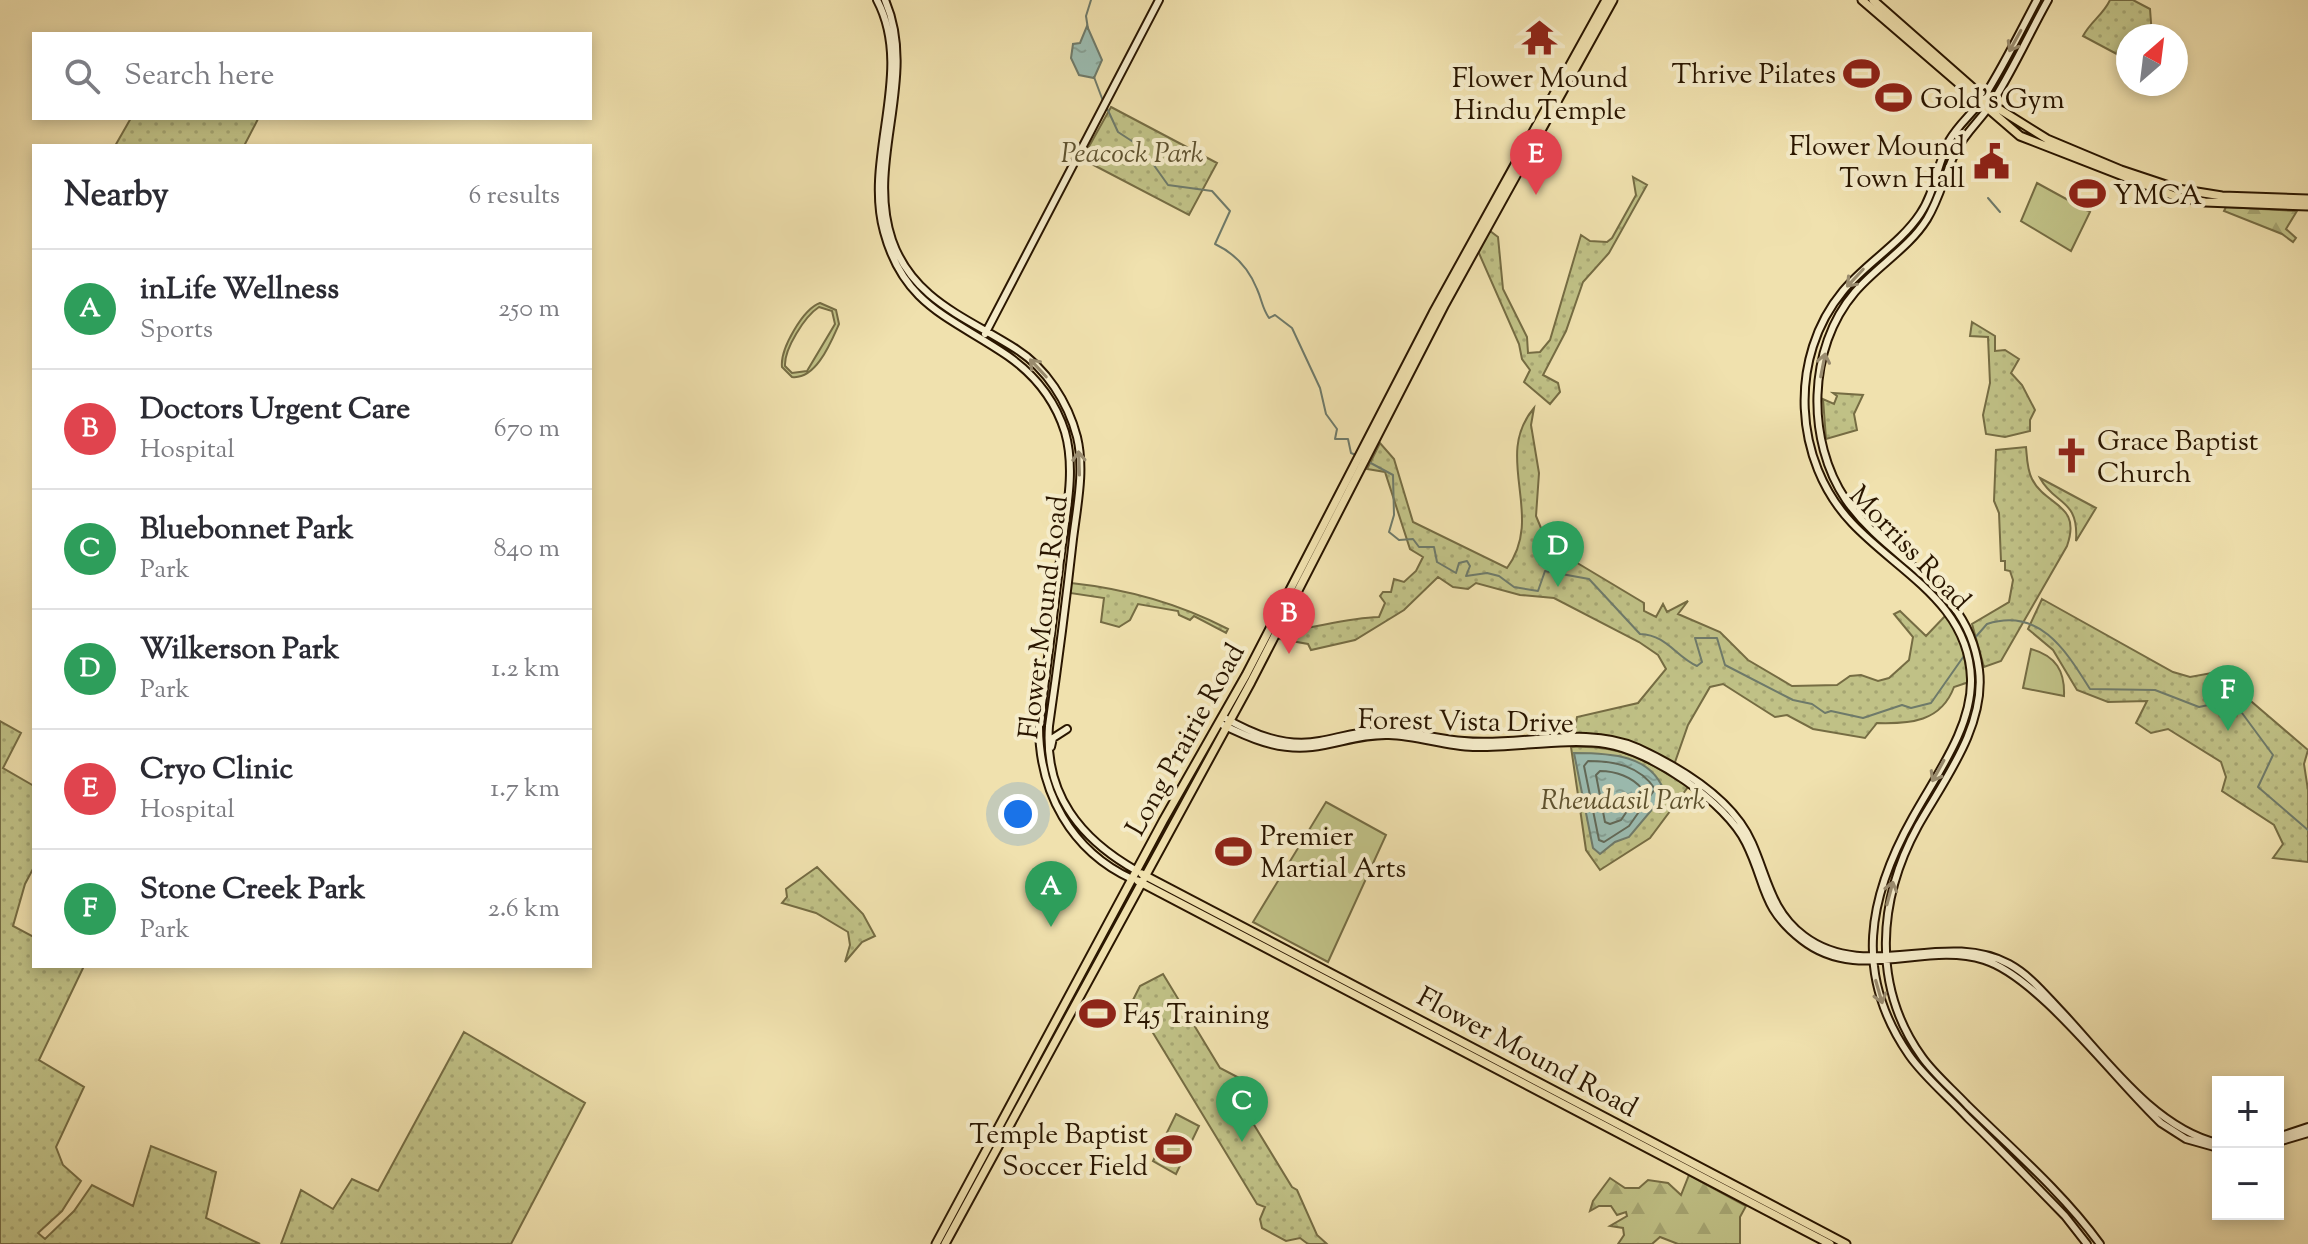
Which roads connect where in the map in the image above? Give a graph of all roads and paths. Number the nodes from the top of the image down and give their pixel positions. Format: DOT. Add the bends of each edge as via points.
graph roads {
  1 [pos="877,0"];
  2 [pos="885,0"];
  3 [pos="1159,0"];
  4 [pos="1606,0"];
  5 [pos="1613,0"];
  6 [pos="2037,0"];
  7 [pos="2048,0"];
  8 [pos="1867,1"];
  9 [pos="1585,45"];
  10 [pos="1982,101"];
  11 [pos="1989,107"];
  12 [pos="2073,154"];
  13 [pos="2120,177"];
  14 [pos="2138,177"];
  15 [pos="2308,199"];
  16 [pos="2308,206"];
  17 [pos="986,332"];
  18 [pos="981,340"];
  19 [pos="1224,721"];
  20 [pos="1067,729"];
  21 [pos="1049,754"];
  22 [pos="1189,784"];
  23 [pos="1055,796"];
  24 [pos="1138,876"];
  25 [pos="1151,887"];
  26 [pos="1127,906"];
  27 [pos="1230,924"];
  28 [pos="1095,956"];
  29 [pos="1886,959"];
  30 [pos="1873,960"];
  31 [pos="2308,1127"];
  32 [pos="2308,1133"];
  33 [pos="2284,1137"];
  34 [pos="2284,1139"];
  35 [pos="2212,1144"];
  36 [pos="1810,1228"];
  37 [pos="936,1244"];
  38 [pos="945,1244"];
  39 [pos="1830,1244"];
  40 [pos="1846,1244"];
  41 [pos="2087,1244"];
  42 [pos="2100,1244"];
  1 -- 18 [label="main road, Flower Mound Road" via="891,48 878,177 884,233 899,269 921,301"];
  2 -- 17 [label="main road, Flower Mound Road" via="898,58 885,195 891,236 901,264 922,289 946,310"];
  3 -- 17 [label="main road"];
  4 -- 9 [label="main road, Long Prairie Road"];
  5 -- 9 [label="main road, Long Prairie Road"];
  6 -- 10 [label="main road, Morriss Road, one-way"];
  7 -- 11 [label="main road, Morriss Road"];
  8 -- 10 [label="main road"];
  9 -- 19 [label="main road, Long Prairie Road"];
  10 -- 11 [label="main road"];
  10 -- 30 [label="main road, Morriss Road, one-way" via="1949,141 1923,209 1911,226 1856,276 1832,306 1815,339 1805,390 1808,437 1836,503 1865,536 1943,604 1969,663 1970,698 1961,728 1880,885"];
  11 -- 12 [label="main road"];
  29 -- 11 [label="main road, Morriss Road, one-way" via="1885,914 1892,883 1973,720 1980,684 1976,652 1957,608 1872,531 1845,498 1823,449 1817,409 1825,353 1845,305 1922,227 1957,150"];
  12 -- 13 [label="main road"];
  12 -- 14 [label="main road"];
  13 -- 14 [label="main road"];
  13 -- 16 [label="main road" via="2205,202"];
  14 -- 15 [label="main road" via="2199,193"];
  17 -- 18 [label="main road"];
  21 -- 17 [label="main road, Flower Mound Road, one-way" via="1080,481 1079,450 1072,421 1047,377 1026,356"];
  18 -- 23 [label="main road, Flower Mound Road" via="1039,383 1060,420 1068,448 1069,480 1039,726 1040,759"];
  19 -- 22 [label="main road, Long Prairie Road"];
  19 -- 22 [label="main road, Long Prairie Road"];
  19 -- 30 [label="main road, Forest Vista Drive" via="1265,743 1310,745 1387,730 1504,744 1605,738 1653,756 1732,812 1752,842 1774,903 1799,932 1833,951"];
  20 -- 21 [label="main road" via="1053,738"];
  21 -- 23 [label="main road, Flower Mound Road"];
  22 -- 24 [label="main road, Long Prairie Road"];
  22 -- 24 [label="main road, Long Prairie Road"];
  23 -- 24 [label="main road, Flower Mound Road" via="1086,848"];
  24 -- 25 [label="main road, Flower Mound Road"];
  24 -- 26 [label="main road, Long Prairie Road"];
  24 -- 27 [label="main road, Flower Mound Road"];
  24 -- 28 [label="main road, Long Prairie Road"];
  25 -- 26 [label="main road" via="1142,888"];
  25 -- 27 [label="main road, Flower Mound Road"];
  26 -- 28 [label="main road, Long Prairie Road"];
  27 -- 36 [label="main road, Flower Mound Road"];
  28 -- 37 [label="main road, Long Prairie Road"];
  28 -- 38 [label="main road"];
  29 -- 30 [label="main road, Forest Vista Drive"];
  29 -- 35 [label="main road, Forest Vista Drive" via="1953,955 2004,968 2026,983 2161,1123 2186,1139"];
  29 -- 42 [label="main road, Morriss Road" via="1899,1012 1930,1067"];
  30 -- 41 [label="main road, Morriss Road, one-way" via="1887,1014 1909,1056"];
  31 -- 33 [label="main road"];
  32 -- 34 [label="main road"];
  36 -- 39 [label="main road, Flower Mound Road"];
  36 -- 40 [label="main road, Flower Mound Road"];
}
